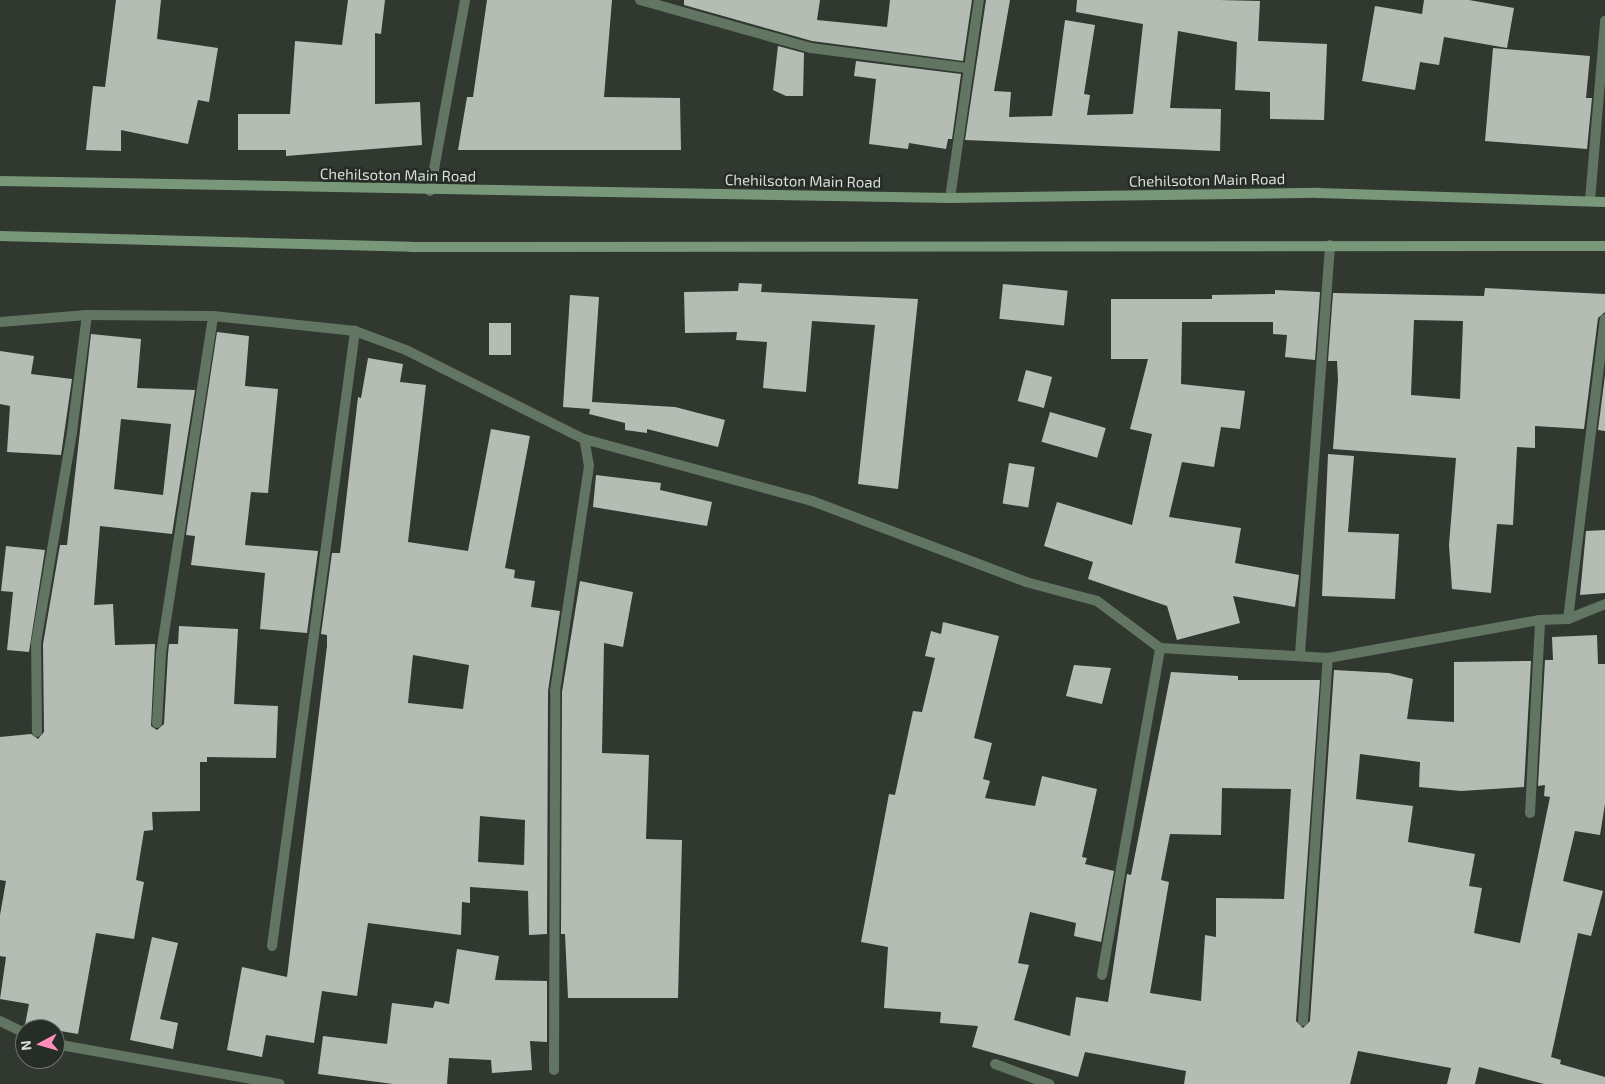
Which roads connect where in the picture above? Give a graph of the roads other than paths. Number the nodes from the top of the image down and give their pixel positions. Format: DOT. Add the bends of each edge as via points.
graph roads {
  1 [pos="465,0"];
  2 [pos="640,0"];
  3 [pos="979,0"];
  4 [pos="1605,20"];
  5 [pos="967,68"];
  6 [pos="0,181"];
  7 [pos="430,191"];
  8 [pos="950,198"];
  9 [pos="1590,201"];
  10 [pos="1605,202"];
  11 [pos="0,236"];
  12 [pos="1330,245"];
  13 [pos="1605,246"];
  14 [pos="87,315"];
  15 [pos="213,316"];
  16 [pos="1605,319"];
  17 [pos="0,322"];
  18 [pos="355,331"];
  19 [pos="584,439"];
  20 [pos="1605,604"];
  21 [pos="1568,619"];
  22 [pos="1540,620"];
  23 [pos="1160,648"];
  24 [pos="1300,654"];
  25 [pos="1328,658"];
  26 [pos="157,723"];
  27 [pos="37,732"];
  28 [pos="1530,813"];
  29 [pos="272,946"];
  30 [pos="1102,975"];
  31 [pos="0,1021"];
  32 [pos="1303,1021"];
  33 [pos="15,1028"];
  34 [pos="65,1046"];
  35 [pos="995,1064"];
  36 [pos="554,1070"];
  37 [pos="279,1084"];
  38 [pos="1049,1084"];
  1 -- 7 [label="street"];
  2 -- 5 [label="street" via="811,48"];
  3 -- 5 [label="street"];
  4 -- 9 [label="street"];
  5 -- 8 [label="street"];
  6 -- 7 [label="main road, Chehilsoton Main Road"];
  7 -- 8 [label="main road, Chehilsoton Main Road"];
  8 -- 9 [label="main road, Chehilsoton Main Road" via="1318,193"];
  9 -- 10 [label="main road, Chehilsoton Main Road"];
  11 -- 12 [label="main road" via="411,247"];
  12 -- 13 [label="main road"];
  12 -- 24 [label="street"];
  14 -- 15 [label="street"];
  14 -- 17 [label="street"];
  14 -- 27 [label="street" via="72,432 36,643"];
  15 -- 18 [label="street"];
  15 -- 26 [label="street" via="161,653"];
  16 -- 21 [label="street"];
  18 -- 19 [label="street" via="406,350"];
  18 -- 29 [label="street"];
  19 -- 23 [label="street" via="812,501 1026,582 1097,601"];
  19 -- 36 [label="street" via="589,466 555,691"];
  20 -- 21 [label="street"];
  21 -- 22 [label="street"];
  22 -- 25 [label="street"];
  22 -- 28 [label="street"];
  23 -- 24 [label="street" via="1234,655"];
  23 -- 30 [label="street"];
  24 -- 25 [label="street"];
  25 -- 32 [label="street"];
  31 -- 33 [label="street"];
  34 -- 37 [label="street"];
  35 -- 38 [label="street"];
}
